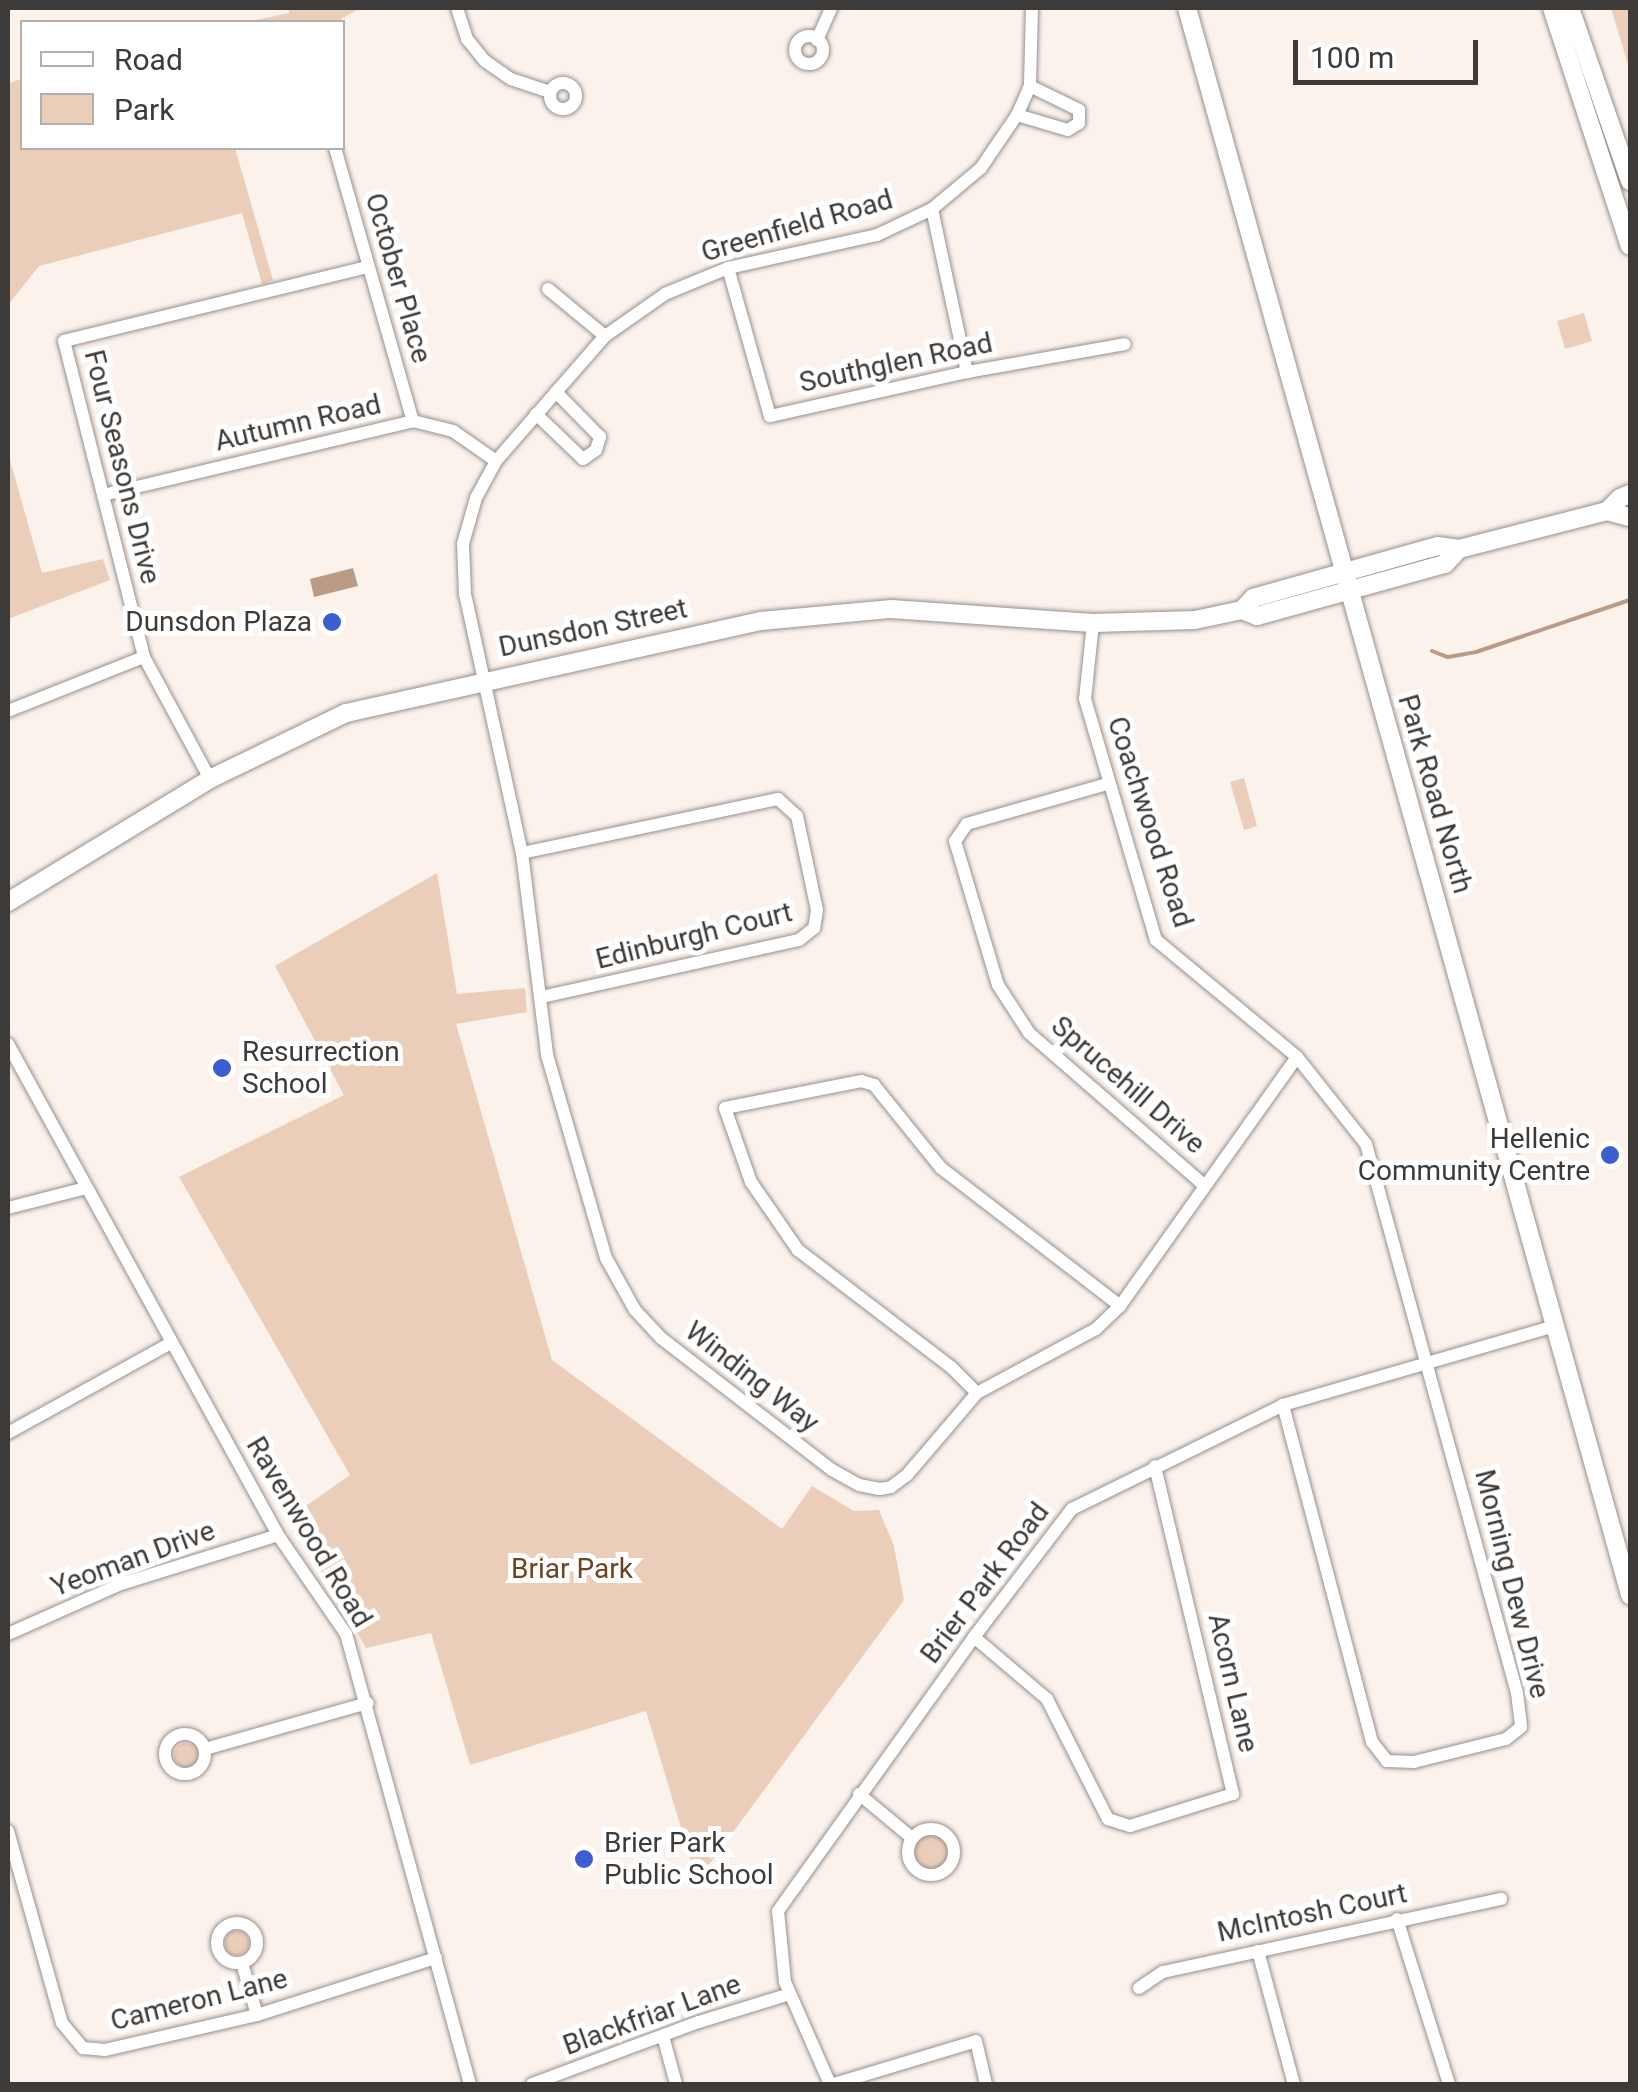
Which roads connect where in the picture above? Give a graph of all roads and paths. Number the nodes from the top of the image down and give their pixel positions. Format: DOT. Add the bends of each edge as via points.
graph roads {
  1 [pos="457,8"];
  2 [pos="831,8"];
  3 [pos="1032,8"];
  4 [pos="1187,8"];
  5 [pos="1552,8"];
  6 [pos="1570,8"];
  7 [pos="818,40"];
  8 [pos="1030,86"];
  9 [pos="550,92"];
  10 [pos="1017,115"];
  11 [pos="336,150"];
  12 [pos="1630,181"];
  13 [pos="932,209"];
  14 [pos="1630,246"];
  15 [pos="368,267"];
  16 [pos="728,268"];
  17 [pos="548,288"];
  18 [pos="605,336"];
  19 [pos="1125,344"];
  20 [pos="966,372"];
  21 [pos="556,392"];
  22 [pos="536,414"];
  23 [pos="413,422"];
  24 [pos="496,461"];
  25 [pos="1630,494"];
  26 [pos="103,495"];
  27 [pos="1608,511"];
  28 [pos="1630,517"];
  29 [pos="1348,584"];
  30 [pos="1093,623"];
  31 [pos="144,657"];
  32 [pos="483,681"];
  33 [pos="8,711"];
  34 [pos="210,779"];
  35 [pos="1107,784"];
  36 [pos="522,853"];
  37 [pos="8,902"];
  38 [pos="541,998"];
  39 [pos="8,1044"];
  40 [pos="1297,1057"];
  41 [pos="1204,1185"];
  42 [pos="86,1188"];
  43 [pos="8,1208"];
  44 [pos="1120,1306"];
  45 [pos="1555,1326"];
  46 [pos="171,1343"];
  47 [pos="1428,1362"];
  48 [pos="977,1393"];
  49 [pos="1283,1404"];
  50 [pos="8,1433"];
  51 [pos="1156,1466"];
  52 [pos="278,1536"];
  53 [pos="1630,1595"];
  54 [pos="8,1634"];
  55 [pos="974,1637"];
  56 [pos="368,1704"];
  57 [pos="205,1749"];
  58 [pos="859,1794"];
  59 [pos="8,1831"];
  60 [pos="912,1838"];
  61 [pos="1501,1899"];
  62 [pos="1397,1919"];
  63 [pos="1258,1951"];
  64 [pos="436,1958"];
  65 [pos="242,1963"];
  66 [pos="1138,1988"];
  67 [pos="790,1994"];
  68 [pos="257,2015"];
  69 [pos="663,2036"];
  70 [pos="470,2084"];
  71 [pos="532,2084"];
  72 [pos="676,2084"];
  73 [pos="832,2084"];
  74 [pos="986,2084"];
  75 [pos="1294,2084"];
  76 [pos="1448,2084"];
  1 -- 9 [label="street" via="467,39 485,62"];
  2 -- 7 [label="street"];
  3 -- 8 [label="street, Greenfield Road"];
  4 -- 29 [label="main road, Park Road North"];
  5 -- 14 [label="main road"];
  6 -- 12 [label="main road"];
  8 -- 10 [label="street, Greenfield Road"];
  8 -- 10 [label="street" via="1079,110 1079,123 1068,130"];
  10 -- 13 [label="street, Greenfield Road" via="981,168"];
  11 -- 15 [label="street, October Place"];
  13 -- 16 [label="street, Greenfield Road" via="877,235"];
  13 -- 20 [label="street"];
  15 -- 23 [label="street, October Place"];
  15 -- 26 [label="street, Four Seasons Drive" via="64,342"];
  16 -- 18 [label="street, Greenfield Road" via="665,294"];
  16 -- 20 [label="street, Southglen Road" via="770,416"];
  17 -- 18 [label="street"];
  18 -- 21 [label="street, Greenfield Road"];
  19 -- 20 [label="street, Southglen Road"];
  21 -- 22 [label="street, Greenfield Road"];
  21 -- 22 [label="street" via="600,437 596,450 584,459"];
  22 -- 24 [label="street, Greenfield Road"];
  23 -- 24 [label="street, Autumn Road" via="453,431"];
  23 -- 26 [label="street, Autumn Road"];
  24 -- 32 [label="street, Greenfield Road" via="476,498 464,544 465,594"];
  25 -- 27 [label="main road, Dunsdon Street"];
  26 -- 31 [label="street, Four Seasons Drive"];
  27 -- 28 [label="main road, Dunsdon Street"];
  27 -- 29 [label="main road, Dunsdon Street" via="1458,549 1438,546"];
  29 -- 30 [label="main road, Dunsdon Street" via="1252,598 1242,610 1195,620"];
  29 -- 45 [label="main road, Park Road North"];
  30 -- 32 [label="main road, Dunsdon Street" via="891,609 760,621"];
  30 -- 35 [label="street, Coachwood Road" via="1085,699"];
  31 -- 33 [label="street"];
  31 -- 34 [label="street, Four Seasons Drive"];
  32 -- 34 [label="main road, Dunsdon Street" via="346,713"];
  32 -- 36 [label="street, Winding Way"];
  34 -- 37 [label="main road, Dunsdon Street"];
  35 -- 40 [label="street, Coachwood Road" via="1156,940"];
  35 -- 41 [label="street, Sprucehill Drive" via="966,824 955,841 998,985 1029,1033"];
  36 -- 38 [label="street, Winding Way"];
  36 -- 38 [label="street, Edinburgh Court" via="778,799 797,816 817,910 814,928 799,940"];
  38 -- 48 [label="street, Winding Way" via="546,1055 606,1258 635,1310 662,1338 832,1470 869,1488 898,1483"];
  39 -- 42 [label="street, Ravenwood Road"];
  40 -- 41 [label="street, Winding Way"];
  40 -- 47 [label="street, Coachwood Road" via="1366,1144"];
  41 -- 44 [label="street, Winding Way"];
  42 -- 43 [label="street"];
  42 -- 46 [label="street, Ravenwood Road"];
  44 -- 48 [label="street, Winding Way" via="1096,1329"];
  44 -- 48 [label="street" via="941,1168 874,1085 861,1081 724,1108 751,1182 798,1250"];
  45 -- 47 [label="street, Brier Park Road"];
  45 -- 53 [label="main road, Park Road North"];
  46 -- 50 [label="street"];
  46 -- 52 [label="street, Ravenwood Road"];
  47 -- 49 [label="street, Brier Park Road"];
  47 -- 49 [label="street, Morning Dew Drive" via="1518,1694 1521,1727 1506,1739 1414,1762 1387,1761 1372,1742"];
  49 -- 51 [label="street, Brier Park Road"];
  51 -- 55 [label="street, Brier Park Road" via="1072,1509"];
  51 -- 55 [label="street, Acorn Lane" via="1234,1794 1130,1826 1108,1818 1047,1698"];
  52 -- 54 [label="street, Yeoman Drive" via="121,1584"];
  52 -- 56 [label="street, Ravenwood Road" via="346,1634"];
  55 -- 58 [label="street, Brier Park Road"];
  56 -- 57 [label="street"];
  56 -- 64 [label="street, Ravenwood Road"];
  58 -- 60 [label="street"];
  58 -- 67 [label="street, Brier Park Road" via="778,1911"];
  59 -- 68 [label="street, Cameron Lane" via="62,2023 73,2041 105,2050"];
  61 -- 62 [label="street, McIntosh Court"];
  62 -- 63 [label="street, McIntosh Court"];
  62 -- 76 [label="street"];
  63 -- 66 [label="street, McIntosh Court" via="1162,1972"];
  63 -- 75 [label="street"];
  64 -- 68 [label="street, Cameron Lane"];
  64 -- 70 [label="street, Ravenwood Road"];
  65 -- 68 [label="street"];
  67 -- 69 [label="street, Blackfriar Lane"];
  67 -- 73 [label="street, Brier Park Road"];
  69 -- 71 [label="street, Blackfriar Lane"];
  69 -- 72 [label="street"];
  73 -- 74 [label="street" via="976,2041"];
}
